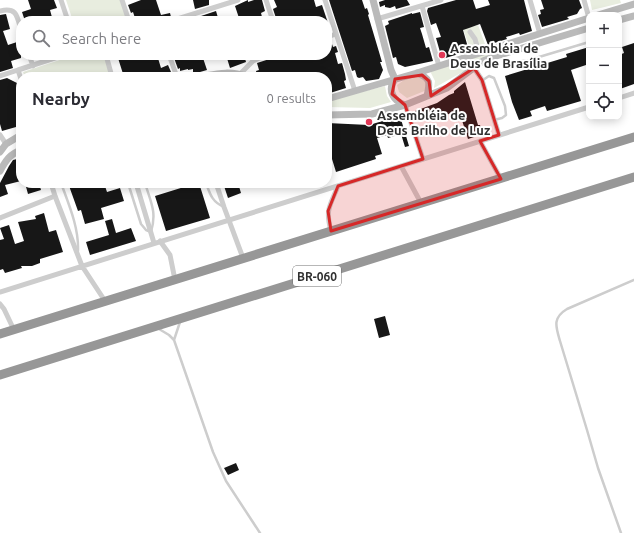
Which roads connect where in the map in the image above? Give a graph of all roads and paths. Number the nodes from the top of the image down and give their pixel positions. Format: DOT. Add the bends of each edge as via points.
graph roads {
  1 [pos="61,0"];
  2 [pos="122,0"];
  3 [pos="238,0"];
  4 [pos="266,0"];
  5 [pos="326,0"];
  6 [pos="373,0"];
  7 [pos="438,0"];
  8 [pos="530,0"];
  9 [pos="584,0"];
  10 [pos="229,1"];
  11 [pos="625,3"];
  12 [pos="634,4"];
  13 [pos="422,6"];
  14 [pos="0,11"];
  15 [pos="587,12"];
  16 [pos="605,12"];
  17 [pos="17,16"];
  18 [pos="66,16"];
  19 [pos="127,16"];
  20 [pos="186,16"];
  21 [pos="272,16"];
  22 [pos="331,16"];
  23 [pos="634,16"];
  24 [pos="377,19"];
  25 [pos="586,19"];
  26 [pos="622,19"];
  27 [pos="332,20"];
  28 [pos="586,29"];
  29 [pos="470,32"];
  30 [pos="336,34"];
  31 [pos="540,34"];
  32 [pos="332,35"];
  33 [pos="586,43"];
  34 [pos="479,53"];
  35 [pos="500,56"];
  36 [pos="30,60"];
  37 [pos="49,60"];
  38 [pos="107,60"];
  39 [pos="171,60"];
  40 [pos="253,60"];
  41 [pos="32,66"];
  42 [pos="439,66"];
  43 [pos="474,68"];
  44 [pos="18,70"];
  45 [pos="111,72"];
  46 [pos="175,72"];
  47 [pos="246,72"];
  48 [pos="417,73"];
  49 [pos="0,76"];
  50 [pos="395,79"];
  51 [pos="482,80"];
  52 [pos="355,91"];
  53 [pos="634,93"];
  54 [pos="427,96"];
  55 [pos="622,97"];
  56 [pos="332,98"];
  57 [pos="405,105"];
  58 [pos="586,108"];
  59 [pos="332,115"];
  60 [pos="494,120"];
  61 [pos="0,135"];
  62 [pos="499,135"];
  63 [pos="634,137"];
  64 [pos="16,138"];
  65 [pos="480,141"];
  66 [pos="6,144"];
  67 [pos="0,152"];
  68 [pos="16,152"];
  69 [pos="423,159"];
  70 [pos="401,166"];
  71 [pos="0,171"];
  72 [pos="634,177"];
  73 [pos="500,179"];
  74 [pos="338,186"];
  75 [pos="53,188"];
  76 [pos="63,188"];
  77 [pos="130,188"];
  78 [pos="138,188"];
  79 [pos="146,188"];
  80 [pos="208,188"];
  81 [pos="218,188"];
  82 [pos="332,188"];
  83 [pos="332,188"];
  84 [pos="55,196"];
  85 [pos="421,203"];
  86 [pos="224,207"];
  87 [pos="0,218"];
  88 [pos="228,220"];
  89 [pos="331,231"];
  90 [pos="151,232"];
  91 [pos="157,242"];
  92 [pos="78,256"];
  93 [pos="243,258"];
  94 [pos="82,266"];
  95 [pos="175,280"];
  96 [pos="634,280"];
  97 [pos="0,292"];
  98 [pos="105,301"];
  99 [pos="0,304"];
  100 [pos="182,318"];
  101 [pos="155,326"];
  102 [pos="14,330"];
  103 [pos="0,334"];
  104 [pos="174,340"];
  105 [pos="0,375"];
  106 [pos="260,533"];
  107 [pos="621,533"];
  1 -- 18 [label="street"];
  2 -- 19 [label="street"];
  3 -- 10 [label="street"];
  4 -- 21 [label="street"];
  5 -- 22 [label="street"];
  6 -- 24 [label="street"];
  7 -- 13 [label="street"];
  8 -- 31 [label="street"];
  9 -- 15 [label="street"];
  10 -- 20 [label="street"];
  11 -- 12 [label="street"];
  11 -- 16 [label="street"];
  13 -- 24 [label="street"];
  13 -- 42 [label="street"];
  14 -- 17 [label="street" via="9,9"];
  23 -- 26 [label="street"];
  24 -- 50 [label="street"];
  25 -- 31 [label="street"];
  27 -- 30 [label="street"];
  28 -- 35 [label="street"];
  29 -- 34 [label="street"];
  30 -- 32 [label="street"];
  30 -- 52 [label="street"];
  31 -- 34 [label="street"];
  33 -- 35 [label="lane" via="516,62"];
  34 -- 42 [label="street"];
  35 -- 43 [label="street" via="483,61"];
  36 -- 41 [label="street"];
  37 -- 41 [label="street"];
  38 -- 45 [label="street"];
  39 -- 46 [label="street"];
  40 -- 47 [label="street"];
  41 -- 44 [label="street"];
  42 -- 48 [label="street"];
  43 -- 51 [label="street"];
  43 -- 54 [label="street" via="447,88"];
  44 -- 49 [label="street"];
  48 -- 50 [label="street"];
  48 -- 54 [label="street" via="428,81"];
  50 -- 52 [label="street"];
  50 -- 57 [label="street" via="391,88 392,94 399,103"];
  51 -- 60 [label="street"];
  51 -- 60 [label="lane" via="489,76 494,78 505,106 506,114"];
  52 -- 56 [label="street"];
  53 -- 55 [label="street"];
  54 -- 57 [label="street"];
  57 -- 59 [label="street" via="372,114"];
  57 -- 69 [label="street"];
  58 -- 62 [label="street"];
  60 -- 62 [label="street"];
  61 -- 66 [label="street"];
  62 -- 65 [label="street"];
  63 -- 73 [label="highway"];
  64 -- 66 [label="street"];
  65 -- 69 [label="street"];
  65 -- 73 [label="street"];
  66 -- 67 [label="street"];
  68 -- 71 [label="street" via="6,160"];
  69 -- 70 [label="street"];
  70 -- 74 [label="street"];
  70 -- 85 [label="street"];
  72 -- 100 [label="highway, BR-060"];
  73 -- 85 [label="highway"];
  74 -- 82 [label="street"];
  74 -- 89 [label="street" via="328,211"];
  75 -- 84 [label="street"];
  76 -- 92 [label="lane" via="75,224"];
  77 -- 90 [label="lane" via="141,224"];
  78 -- 90 [label="street"];
  79 -- 90 [label="lane" via="154,214"];
  80 -- 86 [label="lane" via="217,204"];
  81 -- 86 [label="street"];
  83 -- 88 [label="street"];
  84 -- 87 [label="street"];
  84 -- 92 [label="street"];
  85 -- 89 [label="highway"];
  86 -- 88 [label="street"];
  88 -- 91 [label="street"];
  88 -- 93 [label="street"];
  89 -- 93 [label="highway"];
  90 -- 91 [label="street"];
  91 -- 94 [label="street"];
  91 -- 95 [label="street" via="170,255"];
  92 -- 94 [label="street"];
  93 -- 95 [label="highway"];
  94 -- 97 [label="street"];
  94 -- 98 [label="street"];
  95 -- 98 [label="highway"];
  96 -- 107 [label="lane" via="567,309 559,314 556,322 598,468"];
  98 -- 102 [label="highway"];
  99 -- 102 [label="street"];
  100 -- 101 [label="highway, BR-060"];
  100 -- 104 [label="lane"];
  101 -- 104 [label="lane"];
  101 -- 105 [label="highway, BR-060"];
  102 -- 103 [label="highway"];
  104 -- 106 [label="lane" via="213,452 226,481"];
}
